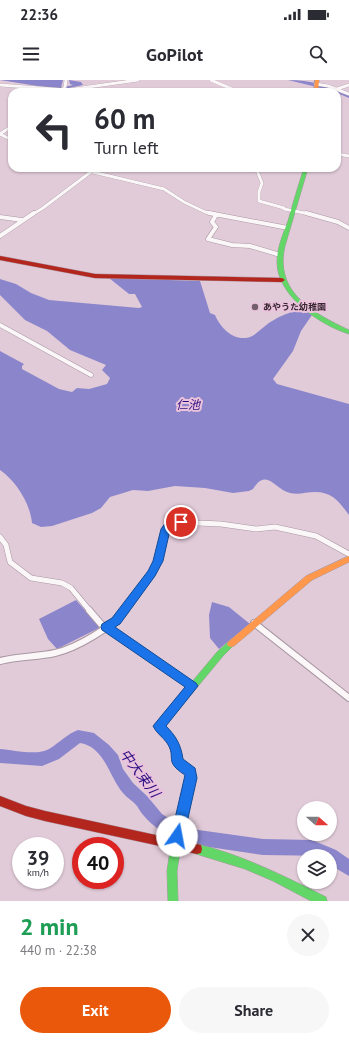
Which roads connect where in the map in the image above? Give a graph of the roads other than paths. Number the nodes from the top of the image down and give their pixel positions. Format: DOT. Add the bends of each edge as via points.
graph roads {
  1 [pos="138,80"];
  2 [pos="211,80"];
  3 [pos="122,82"];
  4 [pos="316,85"];
  5 [pos="349,85"];
  6 [pos="0,86"];
  7 [pos="42,88"];
  8 [pos="71,88"];
  9 [pos="230,88"];
  10 [pos="331,88"];
  11 [pos="339,88"];
  12 [pos="341,93"];
  13 [pos="349,94"];
  14 [pos="90,172"];
  15 [pos="257,172"];
  16 [pos="305,172"];
  17 [pos="292,210"];
  18 [pos="216,215"];
  19 [pos="0,217"];
  20 [pos="22,220"];
  21 [pos="288,228"];
  22 [pos="349,228"];
  23 [pos="0,236"];
  24 [pos="280,255"];
  25 [pos="0,258"];
  26 [pos="282,280"];
  27 [pos="0,325"];
  28 [pos="349,332"];
  29 [pos="92,375"];
  30 [pos="0,537"];
  31 [pos="349,554"];
  32 [pos="349,559"];
  33 [pos="254,624"];
  34 [pos="106,627"];
  35 [pos="0,661"];
  36 [pos="192,686"];
  37 [pos="349,698"];
  38 [pos="0,801"];
  39 [pos="176,844"];
  40 [pos="173,901"];
  41 [pos="322,901"];
  1 -- 3 [label="street"];
  2 -- 9 [label="street"];
  3 -- 8 [label="street"];
  4 -- 10 [label="street"];
  5 -- 11 [label="street"];
  6 -- 7 [label="street"];
  12 -- 13 [label="street"];
  14 -- 18 [label="street" via="154,186 170,192 196,208"];
  14 -- 20 [label="street" via="43,208"];
  15 -- 17 [label="street" via="263,183 259,201"];
  16 -- 17 [label="street"];
  17 -- 21 [label="street"];
  17 -- 22 [label="street" via="334,221"];
  18 -- 21 [label="street"];
  18 -- 24 [label="street" via="212,222 216,226 215,229 208,239 250,246"];
  19 -- 20 [label="street"];
  20 -- 23 [label="street"];
  21 -- 24 [label="street"];
  24 -- 26 [label="street" via="278,264"];
  25 -- 26 [label="street" via="95,276"];
  26 -- 28 [label="street" via="305,307"];
  27 -- 29 [label="street"];
  30 -- 34 [label="street" via="6,545 10,562 31,578 71,588"];
  31 -- 34 [label="street" via="316,536 275,527 256,529 221,524 174,522 166,529 158,561 152,573 116,621"];
  32 -- 33 [label="street" via="308,578"];
  33 -- 36 [label="street" via="220,654"];
  33 -- 37 [label="street"];
  34 -- 35 [label="street" via="56,653 11,657"];
  34 -- 36 [label="street"];
  36 -- 39 [label="street" via="159,726 173,741 177,761 190,772 191,778"];
  38 -- 39 [label="street" via="45,816"];
  39 -- 40 [label="street" via="172,871"];
  39 -- 41 [label="street" via="230,857"];
}
